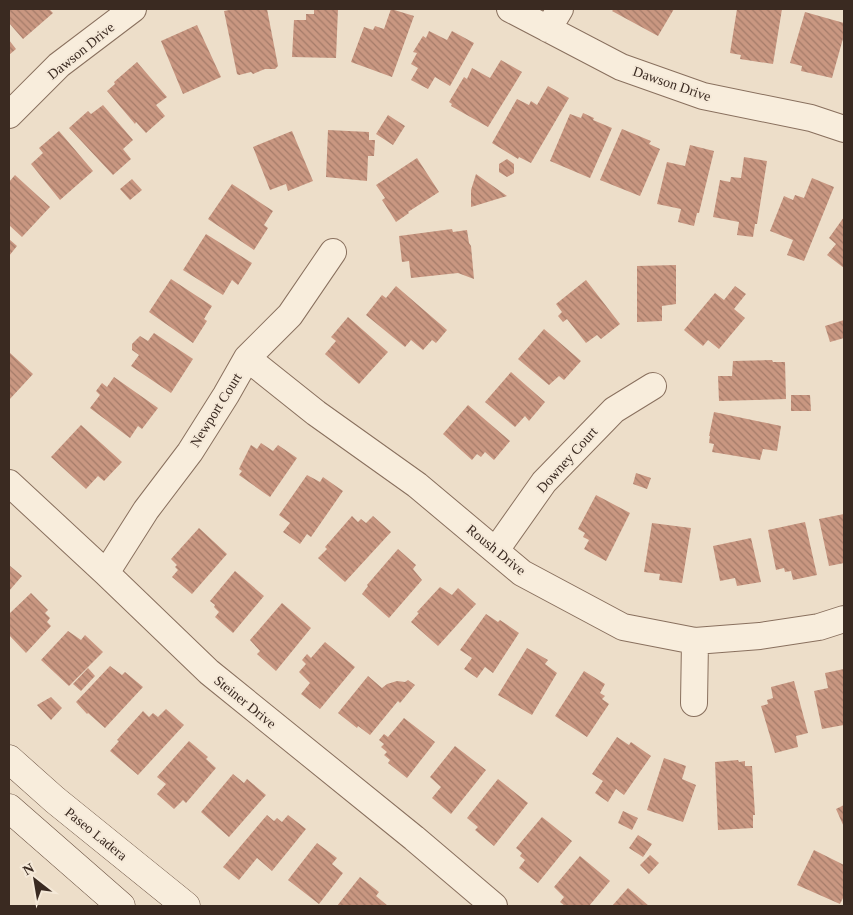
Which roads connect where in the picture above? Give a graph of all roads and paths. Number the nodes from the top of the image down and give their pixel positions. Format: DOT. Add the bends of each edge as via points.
graph roads {
  1 [pos="133,9"];
  2 [pos="510,9"];
  3 [pos="554,19"];
  4 [pos="9,115"];
  5 [pos="844,129"];
  6 [pos="333,252"];
  7 [pos="247,358"];
  8 [pos="653,386"];
  9 [pos="9,483"];
  10 [pos="496,550"];
  11 [pos="106,573"];
  12 [pos="844,620"];
  13 [pos="695,641"];
  14 [pos="694,703"];
  15 [pos="9,759"];
  16 [pos="9,808"];
  17 [pos="121,906"];
  18 [pos="186,906"];
  19 [pos="494,906"];
  1 -- 4 [label="street, Dawson Drive" via="58,65"];
  2 -- 3 [label="street, Dawson Drive"];
  3 -- 5 [label="street, Dawson Drive" via="621,67 703,96 811,118"];
  6 -- 7 [label="street, Newport Court" via="290,315"];
  7 -- 10 [label="street, Roush Drive" via="316,413 417,485"];
  7 -- 11 [label="street, Newport Court" via="190,452 146,510"];
  8 -- 10 [label="street, Downey Court" via="614,410 544,482"];
  9 -- 11 [label="street, Steiner Drive"];
  10 -- 13 [label="street, Roush Drive" via="522,573 623,626"];
  11 -- 19 [label="street, Steiner Drive" via="209,672"];
  12 -- 13 [label="street, Roush Drive" via="819,628"];
  13 -- 14 [label="street"];
  15 -- 18 [label="main road, Paseo Ladera"];
  16 -- 17 [label="main road"];
}
